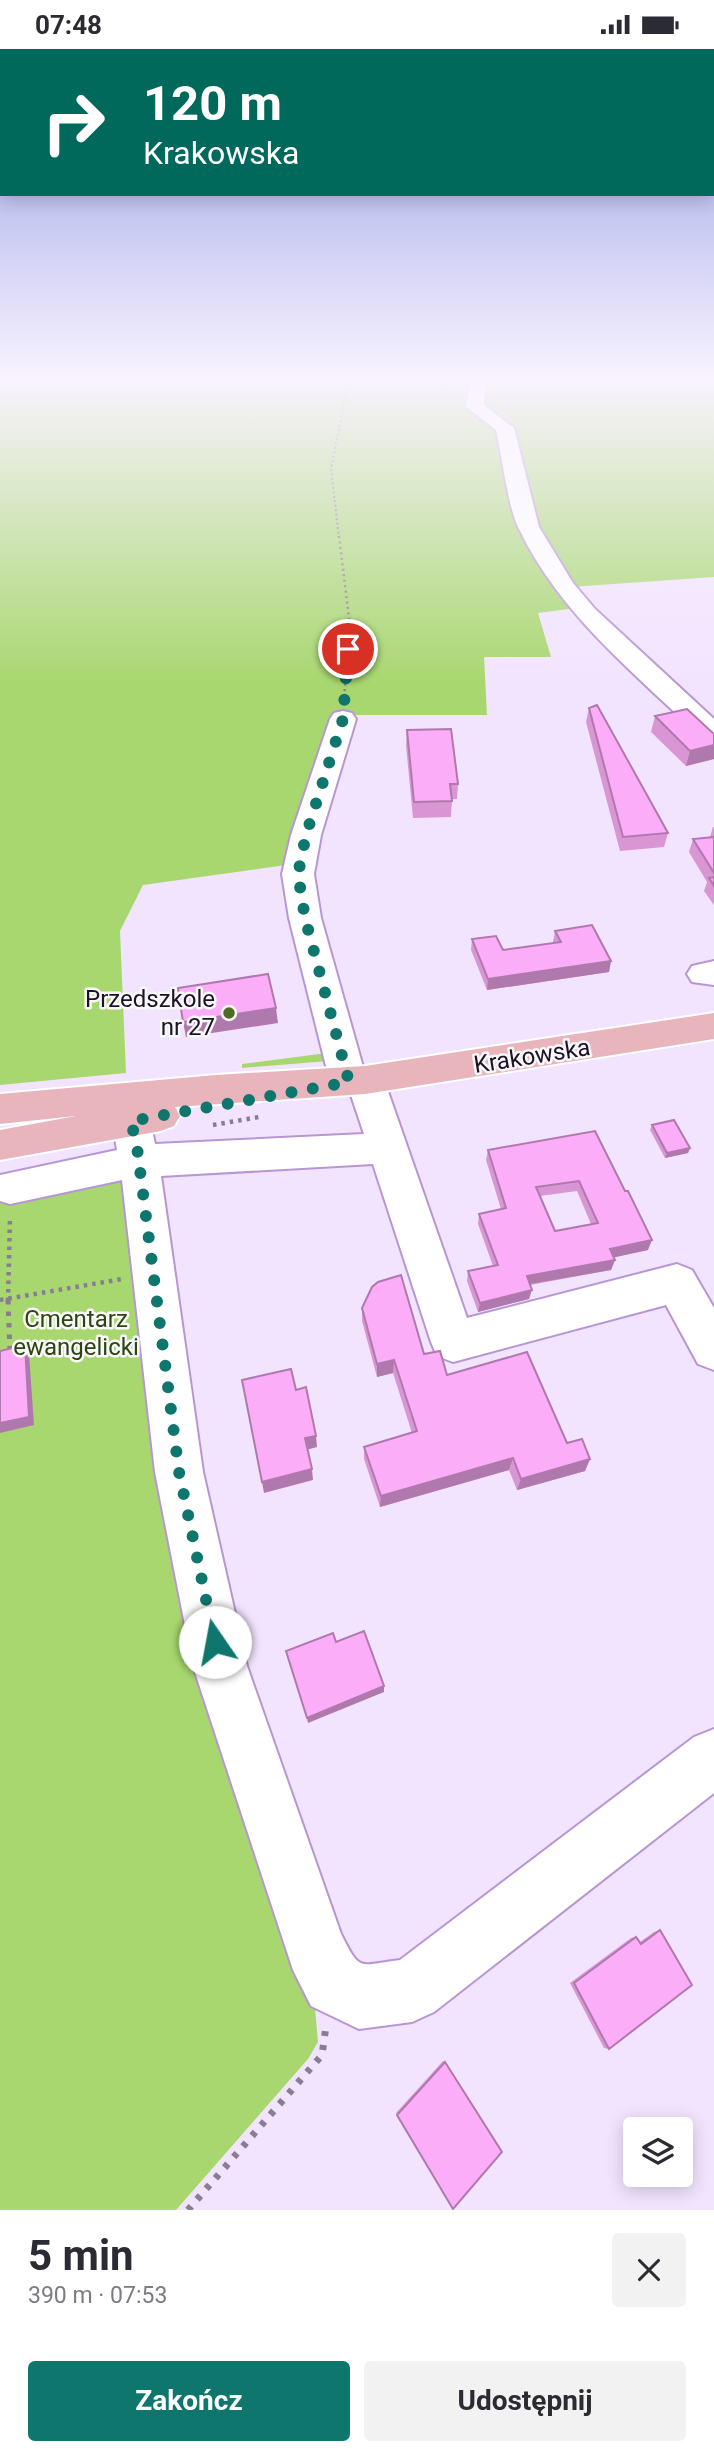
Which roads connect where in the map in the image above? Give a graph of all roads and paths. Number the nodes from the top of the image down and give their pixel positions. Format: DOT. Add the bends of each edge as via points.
graph roads {
  1 [pos="333,483"];
  2 [pos="518,483"];
  3 [pos="343,719"];
  4 [pos="714,734"];
  5 [pos="714,1026"];
  6 [pos="357,1081"];
  7 [pos="0,1109"];
  8 [pos="135,1141"];
  9 [pos="0,1145"];
  10 [pos="387,1148"];
  11 [pos="7,1206"];
  12 [pos="129,1278"];
  13 [pos="8,1299"];
  14 [pos="0,1300"];
  15 [pos="714,1350"];
  16 [pos="10,1352"];
  17 [pos="714,1758"];
  18 [pos="333,1984"];
  19 [pos="188,2210"];
  1 -- 3 [label="path" via="350,626"];
  2 -- 4 [label="lane" via="528,527 565,586 587,614"];
  3 -- 6 [label="lane" via="298,874 305,918"];
  5 -- 6 [label="main road, Krakowska"];
  6 -- 7 [label="main road, Krakowska"];
  6 -- 8 [label="main road, Krakowska"];
  6 -- 10 [label="lane"];
  8 -- 9 [label="main road, Krakowska"];
  8 -- 10 [label="lane"];
  8 -- 11 [label="lane"];
  8 -- 18 [label="lane" via="179,1472 220,1666 315,1948"];
  10 -- 15 [label="lane" via="453,1342 677,1283"];
  11 -- 13 [label="path"];
  12 -- 13 [label="path"];
  13 -- 14 [label="path"];
  13 -- 16 [label="path"];
  17 -- 18 [label="lane" via="412,1990 359,1997"];
  18 -- 19 [label="path" via="322,2055"];
}
